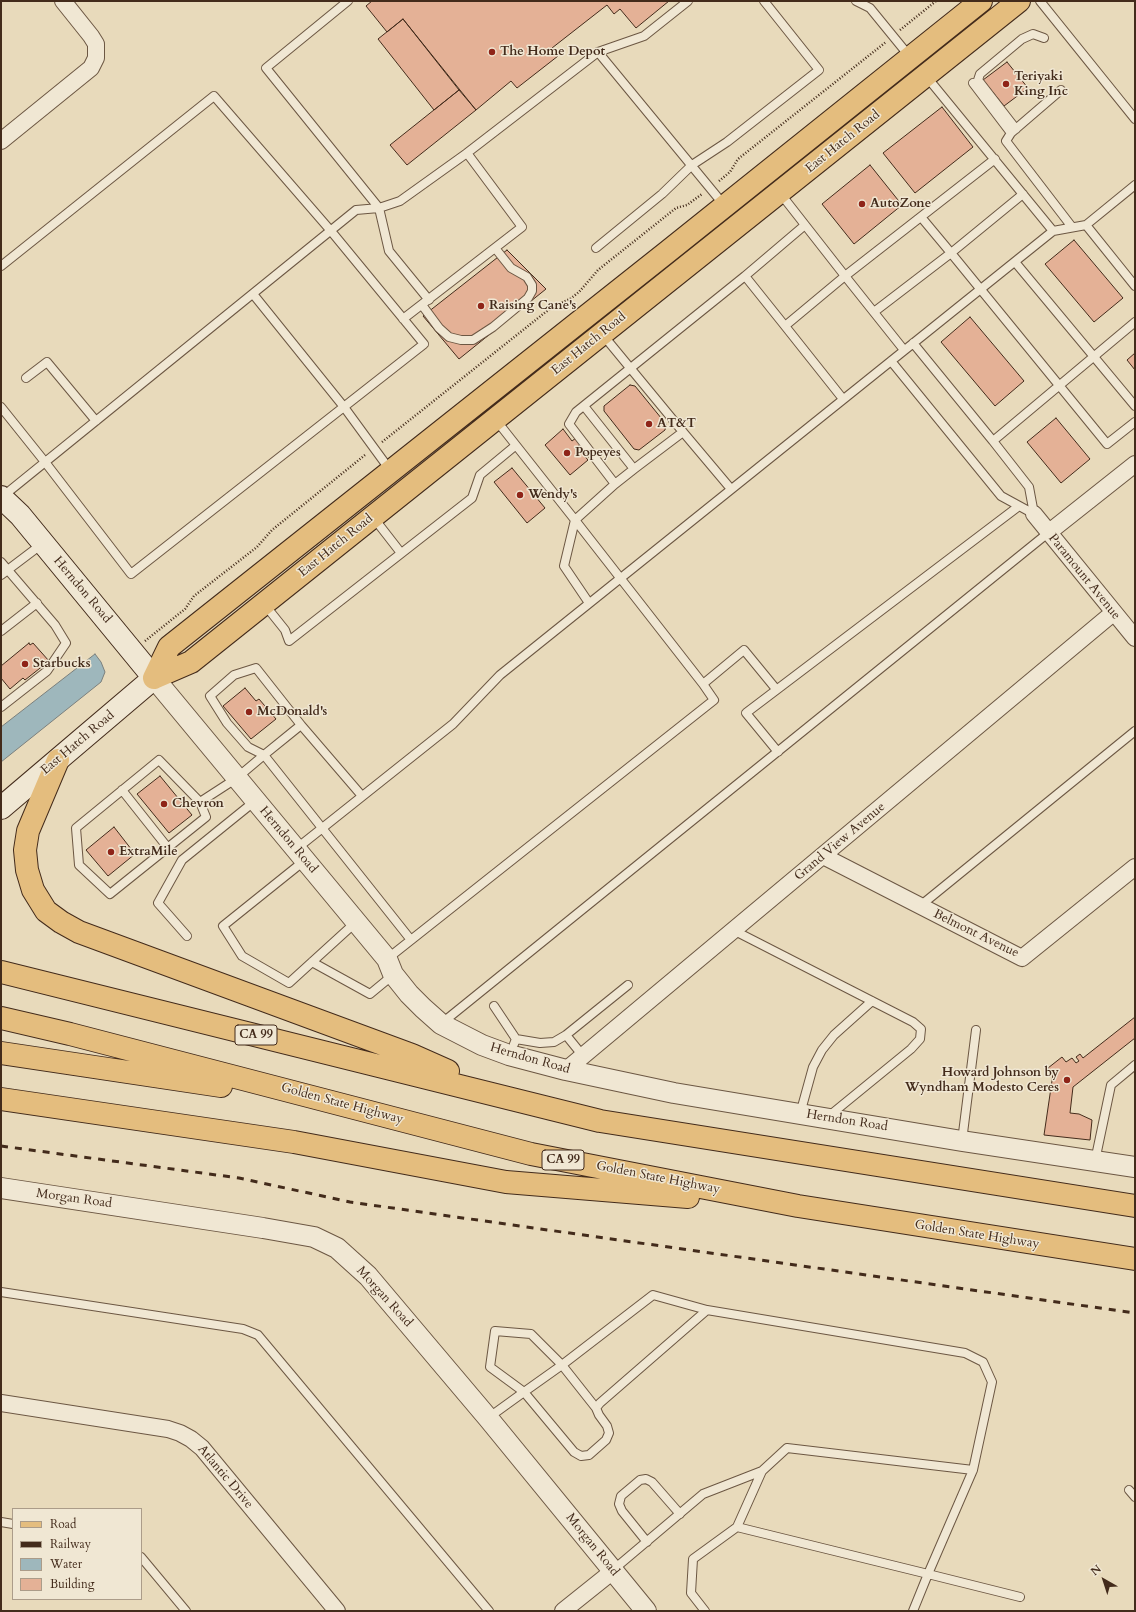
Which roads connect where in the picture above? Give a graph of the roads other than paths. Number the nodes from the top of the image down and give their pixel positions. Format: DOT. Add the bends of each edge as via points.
graph roads {
  1 [pos="63,1"];
  2 [pos="348,1"];
  3 [pos="688,1"];
  4 [pos="764,1"];
  5 [pos="856,1"];
  6 [pos="981,1"];
  7 [pos="1019,1"];
  8 [pos="1040,1"];
  9 [pos="1044,38"];
  10 [pos="598,52"];
  11 [pos="910,57"];
  12 [pos="926,76"];
  13 [pos="973,83"];
  14 [pos="1061,90"];
  15 [pos="1135,119"];
  16 [pos="1013,131"];
  17 [pos="1,140"];
  18 [pos="467,153"];
  19 [pos="995,159"];
  20 [pos="692,165"];
  21 [pos="1135,186"];
  22 [pos="780,192"];
  23 [pos="1023,194"];
  24 [pos="725,205"];
  25 [pos="379,208"];
  26 [pos="921,217"];
  27 [pos="805,225"];
  28 [pos="1086,225"];
  29 [pos="1072,227"];
  30 [pos="331,231"];
  31 [pos="1053,231"];
  32 [pos="496,248"];
  33 [pos="596,248"];
  34 [pos="951,252"];
  35 [pos="1015,262"];
  36 [pos="1,266"];
  37 [pos="745,276"];
  38 [pos="845,276"];
  39 [pos="1135,286"];
  40 [pos="980,289"];
  41 [pos="253,294"];
  42 [pos="425,302"];
  43 [pos="874,312"];
  44 [pos="403,319"];
  45 [pos="1135,322"];
  46 [pos="785,326"];
  47 [pos="602,334"];
  48 [pos="913,343"];
  49 [pos="904,350"];
  50 [pos="1095,356"];
  51 [pos="891,361"];
  52 [pos="631,368"];
  53 [pos="26,378"];
  54 [pos="1058,386"];
  55 [pos="843,399"];
  56 [pos="584,406"];
  57 [pos="1135,406"];
  58 [pos="1,407"];
  59 [pos="344,407"];
  60 [pos="496,420"];
  61 [pos="96,421"];
  62 [pos="1135,422"];
  63 [pos="683,432"];
  64 [pos="993,441"];
  65 [pos="515,446"];
  66 [pos="45,462"];
  67 [pos="1135,464"];
  68 [pos="634,469"];
  69 [pos="391,471"];
  70 [pos="615,484"];
  71 [pos="731,489"];
  72 [pos="1,497"];
  73 [pos="1019,506"];
  74 [pos="1034,514"];
  75 [pos="373,517"];
  76 [pos="574,520"];
  77 [pos="1048,533"];
  78 [pos="43,543"];
  79 [pos="401,553"];
  80 [pos="1,562"];
  81 [pos="8,570"];
  82 [pos="1,575"];
  83 [pos="620,578"];
  84 [pos="37,603"];
  85 [pos="590,603"];
  86 [pos="264,604"];
  87 [pos="1113,613"];
  88 [pos="1,631"];
  89 [pos="1135,638"];
  90 [pos="154,678"];
  91 [pos="703,684"];
  92 [pos="776,689"];
  93 [pos="1,706"];
  94 [pos="301,725"];
  95 [pos="1135,731"];
  96 [pos="778,752"];
  97 [pos="264,755"];
  98 [pos="58,760"];
  99 [pos="237,778"];
  100 [pos="122,790"];
  101 [pos="362,796"];
  102 [pos="255,800"];
  103 [pos="200,802"];
  104 [pos="1,808"];
  105 [pos="321,829"];
  106 [pos="168,848"];
  107 [pos="301,855"];
  108 [pos="823,856"];
  109 [pos="1135,867"];
  110 [pos="920,906"];
  111 [pos="356,922"];
  112 [pos="733,930"];
  113 [pos="187,936"];
  114 [pos="411,940"];
  115 [pos="312,962"];
  116 [pos="390,966"];
  117 [pos="1,972"];
  118 [pos="628,985"];
  119 [pos="872,1001"];
  120 [pos="494,1006"];
  121 [pos="1,1018"];
  122 [pos="441,1024"];
  123 [pos="976,1030"];
  124 [pos="566,1035"];
  125 [pos="512,1047"];
  126 [pos="1,1052"];
  127 [pos="583,1056"];
  128 [pos="1135,1065"];
  129 [pos="566,1070"];
  130 [pos="512,1098"];
  131 [pos="1,1099"];
  132 [pos="360,1109"];
  133 [pos="800,1114"];
  134 [pos="827,1118"];
  135 [pos="962,1141"];
  136 [pos="1095,1161"];
  137 [pos="1135,1167"];
  138 [pos="1,1188"];
  139 [pos="798,1206"];
  140 [pos="1135,1206"];
  141 [pos="1135,1259"];
  142 [pos="1,1292"];
  143 [pos="707,1310"];
  144 [pos="562,1365"];
  145 [pos="524,1392"];
  146 [pos="1,1403"];
  147 [pos="596,1408"];
  148 [pos="488,1418"];
  149 [pos="973,1470"];
  150 [pos="762,1471"];
  151 [pos="1129,1490"];
  152 [pos="1135,1497"];
  153 [pos="680,1514"];
  154 [pos="1,1522"];
  155 [pos="12,1524"];
  156 [pos="737,1527"];
  157 [pos="647,1542"];
  158 [pos="142,1558"];
  159 [pos="613,1571"];
  160 [pos="928,1574"];
  161 [pos="1020,1597"];
  162 [pos="186,1611"];
  163 [pos="337,1611"];
  164 [pos="489,1611"];
  165 [pos="563,1611"];
  166 [pos="646,1611"];
  167 [pos="705,1611"];
  168 [pos="913,1611"];
  1 -- 17 [label="street" via="96,44 97,54 91,68"];
  2 -- 25 [label="lane" via="266,68"];
  3 -- 10 [label="lane" via="644,36"];
  4 -- 20 [label="lane" via="819,70 727,142"];
  5 -- 11 [label="lane" via="870,8"];
  6 -- 11 [label="main road, East Hatch Road"];
  7 -- 12 [label="main road, East Hatch Road"];
  8 -- 15 [label="lane"];
  9 -- 16 [label="lane" via="1033,34 1022,39 980,74 978,80"];
  10 -- 18 [label="lane"];
  10 -- 20 [label="lane"];
  11 -- 24 [label="main road, East Hatch Road"];
  12 -- 19 [label="lane"];
  12 -- 22 [label="main road, East Hatch Road"];
  13 -- 16 [label="lane"];
  14 -- 16 [label="lane"];
  16 -- 29 [label="lane" via="1006,141"];
  18 -- 25 [label="lane" via="400,201"];
  18 -- 32 [label="lane" via="522,227"];
  19 -- 23 [label="lane"];
  19 -- 26 [label="lane"];
  20 -- 24 [label="lane"];
  20 -- 33 [label="lane" via="662,194"];
  21 -- 28 [label="lane"];
  22 -- 27 [label="lane"];
  22 -- 47 [label="main road, East Hatch Road"];
  23 -- 31 [label="lane"];
  23 -- 34 [label="lane"];
  24 -- 69 [label="main road, East Hatch Road"];
  25 -- 30 [label="lane" via="356,210"];
  25 -- 42 [label="lane" via="389,251"];
  26 -- 34 [label="lane"];
  26 -- 38 [label="lane"];
  27 -- 37 [label="lane"];
  27 -- 38 [label="lane"];
  28 -- 29 [label="lane"];
  28 -- 39 [label="lane"];
  29 -- 31 [label="lane"];
  30 -- 36 [label="lane" via="214,96"];
  30 -- 41 [label="lane"];
  30 -- 44 [label="lane"];
  31 -- 35 [label="lane"];
  32 -- 42 [label="lane"];
  32 -- 42 [label="lane" via="511,268 527,277 532,285 532,291 528,298 483,334 473,340 449,337 439,328"];
  34 -- 40 [label="lane"];
  34 -- 43 [label="lane"];
  35 -- 40 [label="lane"];
  35 -- 50 [label="lane"];
  37 -- 46 [label="lane"];
  37 -- 52 [label="lane"];
  38 -- 43 [label="lane"];
  38 -- 46 [label="lane"];
  40 -- 48 [label="lane"];
  40 -- 54 [label="lane"];
  41 -- 59 [label="lane"];
  41 -- 61 [label="lane"];
  42 -- 44 [label="lane"];
  43 -- 49 [label="lane"];
  44 -- 59 [label="lane" via="424,344"];
  45 -- 50 [label="lane"];
  46 -- 55 [label="lane"];
  47 -- 52 [label="lane"];
  47 -- 60 [label="main road, East Hatch Road"];
  48 -- 49 [label="lane"];
  48 -- 64 [label="lane"];
  49 -- 51 [label="lane"];
  50 -- 54 [label="lane"];
  50 -- 57 [label="lane"];
  51 -- 55 [label="lane"];
  51 -- 73 [label="lane" via="1001,496"];
  52 -- 56 [label="lane"];
  52 -- 63 [label="lane"];
  53 -- 61 [label="lane" via="47,362"];
  54 -- 62 [label="lane" via="1107,444"];
  54 -- 64 [label="lane"];
  55 -- 71 [label="lane"];
  56 -- 68 [label="lane"];
  56 -- 70 [label="lane" via="576,412 569,424"];
  58 -- 66 [label="lane"];
  59 -- 66 [label="lane" via="131,574"];
  59 -- 69 [label="lane"];
  60 -- 65 [label="lane"];
  60 -- 75 [label="main road, East Hatch Road"];
  61 -- 66 [label="lane"];
  63 -- 68 [label="lane"];
  63 -- 71 [label="lane"];
  64 -- 74 [label="lane" via="1029,487"];
  65 -- 76 [label="lane"];
  65 -- 79 [label="lane" via="480,475 472,498"];
  66 -- 72 [label="lane"];
  67 -- 77 [label="street"];
  68 -- 70 [label="lane"];
  69 -- 90 [label="main road, East Hatch Road" via="169,647"];
  70 -- 76 [label="lane"];
  71 -- 83 [label="lane"];
  72 -- 78 [label="main road, Herndon Road"];
  73 -- 74 [label="lane"];
  73 -- 92 [label="lane"];
  74 -- 77 [label="street, Paramount Avenue"];
  75 -- 79 [label="lane"];
  75 -- 86 [label="main road, East Hatch Road"];
  76 -- 83 [label="lane"];
  76 -- 85 [label="lane" via="564,566"];
  77 -- 87 [label="street, Paramount Avenue"];
  77 -- 96 [label="lane"];
  78 -- 81 [label="lane"];
  78 -- 90 [label="main road, Herndon Road"];
  79 -- 86 [label="lane" via="289,641 284,630"];
  80 -- 81 [label="lane"];
  81 -- 82 [label="lane"];
  81 -- 84 [label="lane"];
  83 -- 85 [label="lane"];
  83 -- 91 [label="lane"];
  84 -- 88 [label="lane"];
  84 -- 93 [label="lane" via="66,643 47,671"];
  85 -- 101 [label="lane" via="500,675 453,724"];
  86 -- 90 [label="main road, East Hatch Road" via="191,662"];
  87 -- 89 [label="street, Paramount Avenue"];
  87 -- 108 [label="street, Grand View Avenue"];
  90 -- 98 [label="main road, East Hatch Road"];
  90 -- 99 [label="street, Herndon Road"];
  91 -- 92 [label="lane" via="744,650"];
  91 -- 114 [label="lane" via="714,700"];
  92 -- 96 [label="lane" via="746,713"];
  94 -- 97 [label="lane"];
  94 -- 97 [label="lane" via="256,668 234,675 210,696 227,723 248,747"];
  94 -- 101 [label="lane"];
  95 -- 110 [label="lane"];
  96 -- 122 [label="lane"];
  97 -- 99 [label="lane"];
  97 -- 105 [label="lane"];
  98 -- 104 [label="main road, East Hatch Road"];
  98 -- 130 [label="main road" via="28,831 25,850 33,890 46,910 61,922 80,932 412,1055"];
  99 -- 102 [label="street, Herndon Road"];
  99 -- 103 [label="lane"];
  100 -- 103 [label="lane" via="159,760"];
  100 -- 106 [label="lane"];
  100 -- 106 [label="lane" via="76,828 80,865 110,894"];
  101 -- 105 [label="lane"];
  102 -- 107 [label="street, Herndon Road"];
  102 -- 113 [label="lane" via="182,860 158,903"];
  103 -- 106 [label="lane" via="206,817"];
  105 -- 107 [label="lane"];
  105 -- 114 [label="lane"];
  107 -- 111 [label="street, Herndon Road"];
  107 -- 115 [label="lane" via="223,926 242,956 289,983"];
  108 -- 110 [label="street, Belmont Avenue"];
  108 -- 112 [label="street, Grand View Avenue"];
  109 -- 110 [label="street, Belmont Avenue" via="1022,958"];
  111 -- 115 [label="lane"];
  111 -- 116 [label="street, Herndon Road"];
  112 -- 119 [label="lane"];
  112 -- 127 [label="street, Grand View Avenue"];
  114 -- 116 [label="lane"];
  115 -- 116 [label="lane" via="370,994"];
  116 -- 122 [label="street, Herndon Road" via="423,1008"];
  117 -- 130 [label="main road, CA 99"];
  118 -- 124 [label="lane"];
  119 -- 133 [label="lane" via="834,1035 822,1050 813,1067"];
  119 -- 134 [label="lane" via="913,1022 921,1029 920,1039"];
  120 -- 125 [label="lane"];
  121 -- 132 [label="main road, Golden State Highway / CA 99"];
  122 -- 125 [label="street, Herndon Road" via="482,1045"];
  123 -- 135 [label="lane"];
  124 -- 125 [label="lane" via="554,1042"];
  124 -- 127 [label="lane"];
  125 -- 129 [label="street, Herndon Road"];
  126 -- 132 [label="main road"];
  127 -- 129 [label="street, Grand View Avenue"];
  128 -- 136 [label="lane" via="1111,1085"];
  129 -- 133 [label="street, Herndon Road" via="674,1093"];
  130 -- 140 [label="main road, CA 99" via="600,1121"];
  131 -- 139 [label="main road" via="294,1142 506,1182"];
  132 -- 139 [label="main road, Golden State Highway / CA 99" via="531,1154"];
  133 -- 134 [label="street, Herndon Road"];
  134 -- 135 [label="street, Herndon Road"];
  135 -- 136 [label="street, Herndon Road"];
  136 -- 137 [label="street, Herndon Road"];
  138 -- 148 [label="street, Morgan Road" via="314,1237 337,1248 368,1276"];
  139 -- 141 [label="main road, Golden State Highway / CA 99"];
  142 -- 164 [label="lane" via="243,1329 258,1335"];
  143 -- 144 [label="lane" via="654,1295"];
  143 -- 147 [label="lane"];
  143 -- 149 [label="lane" via="965,1353 983,1362 992,1382"];
  144 -- 145 [label="lane"];
  144 -- 145 [label="lane" via="530,1334 495,1331 490,1367"];
  144 -- 147 [label="lane"];
  145 -- 147 [label="lane" via="574,1452 581,1456 589,1455 606,1440 609,1433"];
  145 -- 148 [label="lane"];
  146 -- 163 [label="street, Atlantic Drive" via="168,1429 191,1439 202,1448"];
  148 -- 159 [label="street, Morgan Road"];
  149 -- 150 [label="lane" via="787,1448"];
  149 -- 160 [label="lane"];
  150 -- 153 [label="lane" via="703,1494"];
  150 -- 156 [label="lane"];
  151 -- 152 [label="lane"];
  153 -- 157 [label="lane"];
  153 -- 157 [label="lane" via="652,1482 646,1479 640,1480 621,1496 619,1504 622,1511"];
  154 -- 155 [label="lane"];
  156 -- 160 [label="lane"];
  156 -- 167 [label="lane" via="693,1559 691,1593"];
  157 -- 159 [label="lane"];
  158 -- 162 [label="lane"];
  159 -- 165 [label="street"];
  159 -- 166 [label="street, Morgan Road"];
  160 -- 161 [label="lane"];
  160 -- 168 [label="lane"];
}
